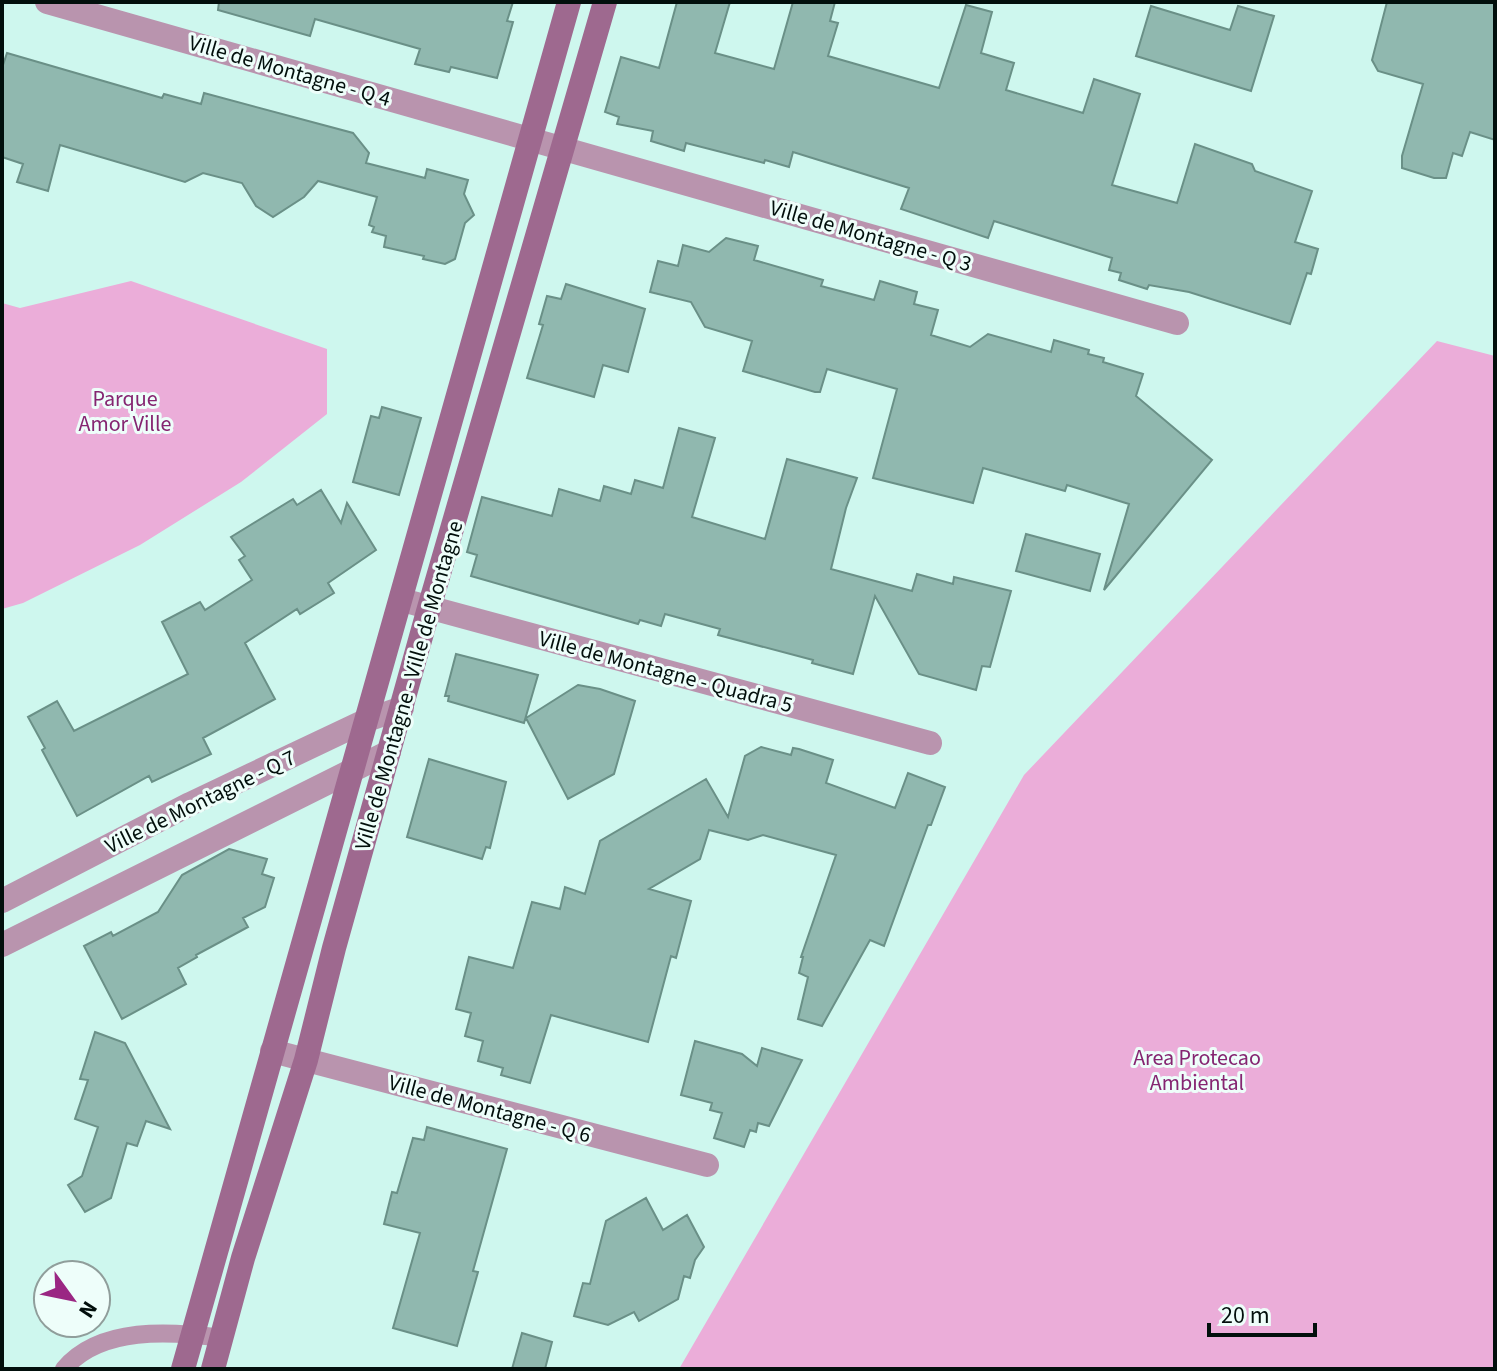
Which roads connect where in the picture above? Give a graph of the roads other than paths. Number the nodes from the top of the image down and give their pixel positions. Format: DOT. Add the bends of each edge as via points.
graph roads {
  1 [pos="47,2"];
  2 [pos="569,2"];
  3 [pos="605,2"];
  4 [pos="532,139"];
  5 [pos="564,148"];
  6 [pos="1177,323"];
  7 [pos="402,600"];
  8 [pos="429,608"];
  9 [pos="402,708"];
  10 [pos="367,720"];
  11 [pos="930,743"];
  12 [pos="389,752"];
  13 [pos="353,768"];
  14 [pos="2,901"];
  15 [pos="2,945"];
  16 [pos="272,1051"];
  17 [pos="306,1060"];
  18 [pos="707,1165"];
  19 [pos="192,1334"];
  20 [pos="222,1338"];
  21 [pos="64,1369"];
  22 [pos="183,1369"];
  23 [pos="213,1369"];
  1 -- 4 [label="street, Ville de Montagne - Q 4"];
  2 -- 4 [label="street, Ville de Montagne - Ville de Montagne"];
  3 -- 5 [label="street, Ville de Montagne - Ville de Montagne"];
  4 -- 5 [label="street, Ville de Montagne - Q 4"];
  4 -- 7 [label="street, Ville de Montagne - Ville de Montagne"];
  5 -- 6 [label="street, Ville de Montagne - Q 3"];
  5 -- 8 [label="street, Ville de Montagne - Ville de Montagne"];
  7 -- 8 [label="street, Ville de Montagne - Quadra 5"];
  7 -- 10 [label="street, Ville de Montagne - Ville de Montagne"];
  8 -- 9 [label="street, Ville de Montagne - Ville de Montagne"];
  8 -- 11 [label="street, Ville de Montagne - Quadra 5"];
  9 -- 10 [label="street, Ville de Montagne - Q 7"];
  9 -- 12 [label="street, Ville de Montagne - Ville de Montagne"];
  10 -- 13 [label="street, Ville de Montagne - Ville de Montagne"];
  10 -- 14 [label="street, Ville de Montagne - Q 7"];
  12 -- 13 [label="street, Ville de Montagne - Q 7"];
  12 -- 17 [label="street, Ville de Montagne - Ville de Montagne"];
  13 -- 15 [label="street, Ville de Montagne - Q 7"];
  13 -- 16 [label="street, Ville de Montagne - Ville de Montagne"];
  16 -- 17 [label="street, Ville de Montagne - Q 6"];
  16 -- 19 [label="street, Ville de Montagne - Ville de Montagne"];
  17 -- 18 [label="street, Ville de Montagne - Q 6"];
  17 -- 20 [label="street, Ville de Montagne - Ville de Montagne"];
  19 -- 20 [label="lane"];
  19 -- 21 [label="lane" via="111,1340 90,1347"];
  19 -- 22 [label="street, Ville de Montagne - Ville de Montagne"];
  20 -- 23 [label="street, Ville de Montagne - Ville de Montagne"];
}
